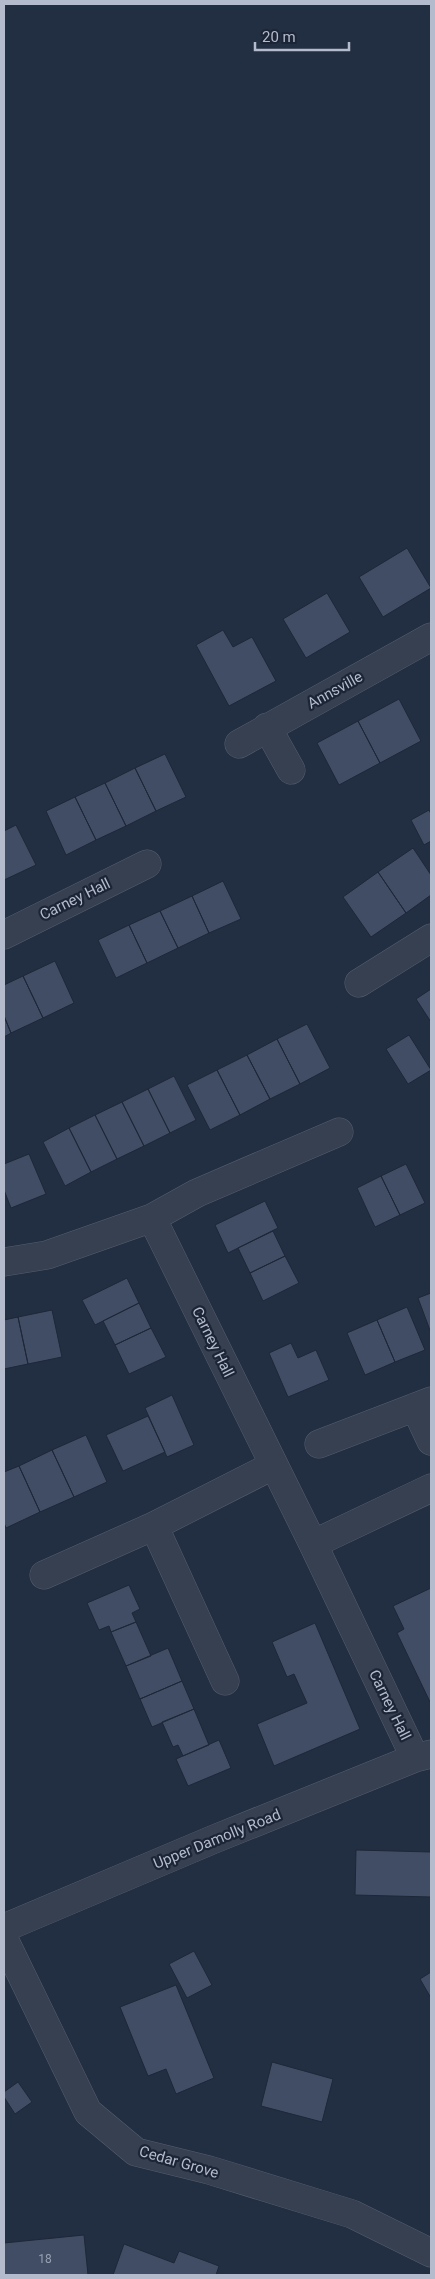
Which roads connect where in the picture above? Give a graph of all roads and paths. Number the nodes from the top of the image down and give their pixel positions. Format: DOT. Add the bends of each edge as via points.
graph roads {
  1 [pos="431,637"];
  2 [pos="267,727"];
  3 [pos="239,744"];
  4 [pos="291,770"];
  5 [pos="147,864"];
  6 [pos="4,935"];
  7 [pos="431,938"];
  8 [pos="359,982"];
  9 [pos="339,1132"];
  10 [pos="152,1218"];
  11 [pos="4,1262"];
  12 [pos="423,1404"];
  13 [pos="431,1442"];
  14 [pos="320,1444"];
  15 [pos="274,1465"];
  16 [pos="431,1488"];
  17 [pos="154,1526"];
  18 [pos="313,1544"];
  19 [pos="44,1575"];
  20 [pos="225,1681"];
  21 [pos="423,1756"];
  22 [pos="4,1928"];
  23 [pos="4,1939"];
  24 [pos="431,2254"];
  1 -- 2 [label="street, Annsville"];
  2 -- 3 [label="street, Annsville"];
  2 -- 4 [label="street"];
  5 -- 6 [label="street, Carney Hall"];
  7 -- 8 [label="street"];
  9 -- 10 [label="street" via="197,1193"];
  10 -- 11 [label="street" via="48,1255"];
  10 -- 15 [label="street, Carney Hall"];
  12 -- 13 [label="street"];
  12 -- 14 [label="street"];
  15 -- 17 [label="street"];
  15 -- 18 [label="street, Carney Hall"];
  16 -- 18 [label="street"];
  17 -- 19 [label="street"];
  17 -- 20 [label="street"];
  18 -- 21 [label="street, Carney Hall"];
  21 -- 22 [label="street, Upper Damolly Road"];
  23 -- 24 [label="street, Cedar Grove" via="88,2112 136,2152 209,2170 352,2214"];
}
